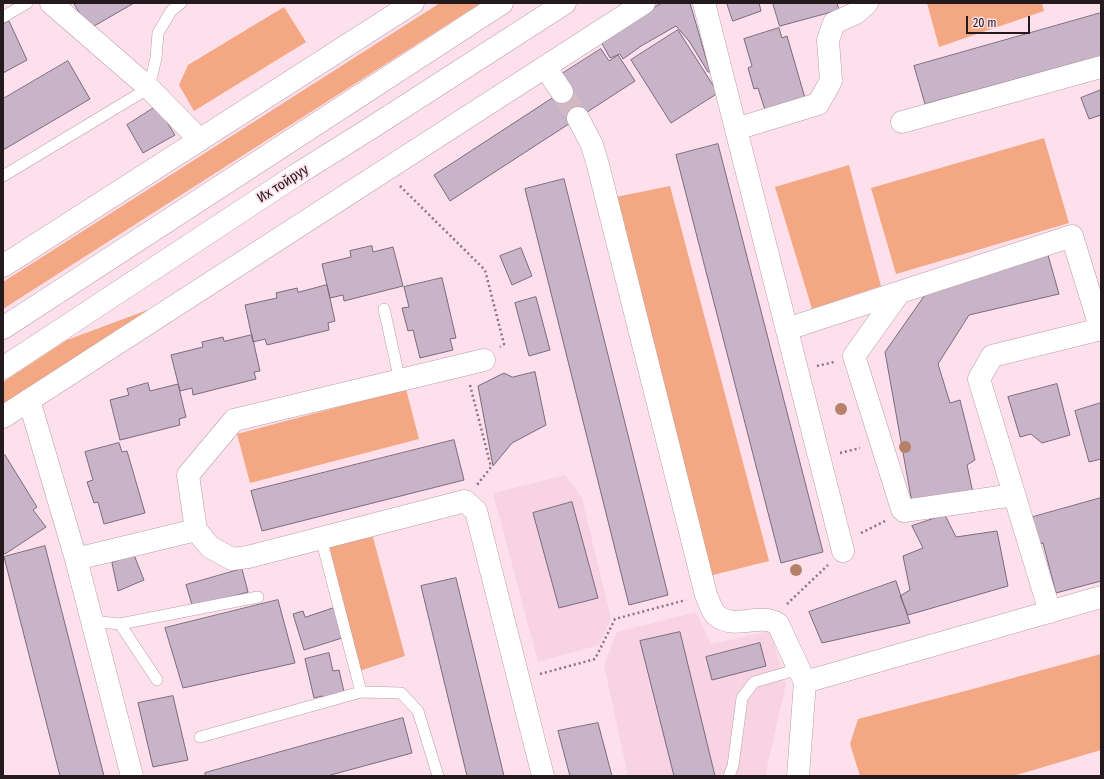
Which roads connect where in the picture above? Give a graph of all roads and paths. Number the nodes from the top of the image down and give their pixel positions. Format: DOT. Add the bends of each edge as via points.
graph roads {
  1 [pos="27,3"];
  2 [pos="51,3"];
  3 [pos="181,3"];
  4 [pos="413,3"];
  5 [pos="502,3"];
  6 [pos="565,3"];
  7 [pos="644,3"];
  8 [pos="704,3"];
  9 [pos="867,3"];
  10 [pos="3,16"];
  11 [pos="545,67"];
  12 [pos="1101,67"];
  13 [pos="149,88"];
  14 [pos="562,92"];
  15 [pos="578,118"];
  16 [pos="902,122"];
  17 [pos="736,129"];
  18 [pos="200,140"];
  19 [pos="385,170"];
  20 [pos="3,176"];
  21 [pos="3,266"];
  22 [pos="899,293"];
  23 [pos="384,309"];
  24 [pos="3,328"];
  25 [pos="787,328"];
  26 [pos="1101,329"];
  27 [pos="854,356"];
  28 [pos="484,360"];
  29 [pos="3,368"];
  30 [pos="797,371"];
  31 [pos="400,380"];
  32 [pos="29,400"];
  33 [pos="3,417"];
  34 [pos="880,442"];
  35 [pos="820,459"];
  36 [pos="1014,495"];
  37 [pos="465,501"];
  38 [pos="904,511"];
  39 [pos="196,530"];
  40 [pos="321,538"];
  41 [pos="842,547"];
  42 [pos="76,559"];
  43 [pos="706,595"];
  44 [pos="258,596"];
  45 [pos="1101,597"];
  46 [pos="1050,612"];
  47 [pos="772,619"];
  48 [pos="92,621"];
  49 [pos="120,624"];
  50 [pos="802,675"];
  51 [pos="519,679"];
  52 [pos="157,680"];
  53 [pos="361,692"];
  54 [pos="200,737"];
  55 [pos="132,776"];
  56 [pos="438,776"];
  57 [pos="543,776"];
  58 [pos="729,776"];
  59 [pos="798,776"];
  1 -- 10 [label="lane"];
  2 -- 13 [label="street"];
  3 -- 13 [label="lane" via="171,11 158,33 156,58"];
  4 -- 18 [label="street"];
  5 -- 24 [label="street"];
  6 -- 29 [label="street, Их тойруу" via="299,173"];
  7 -- 11 [label="street"];
  8 -- 17 [label="street"];
  9 -- 17 [label="street" via="856,13 834,23 828,40 831,81 818,104"];
  11 -- 14 [label="street"];
  11 -- 19 [label="street"];
  12 -- 16 [label="street"];
  13 -- 18 [label="street"];
  13 -- 20 [label="lane"];
  15 -- 43 [label="street" via="592,145 598,165"];
  17 -- 25 [label="street"];
  18 -- 21 [label="street"];
  19 -- 28 [label="path" via="485,270 504,344"];
  19 -- 32 [label="street"];
  22 -- 25 [label="street"];
  22 -- 26 [label="street" via="1072,236"];
  22 -- 27 [label="street"];
  23 -- 31 [label="lane"];
  25 -- 30 [label="street"];
  26 -- 36 [label="street" via="992,356 979,379"];
  27 -- 30 [label="path"];
  27 -- 34 [label="street"];
  28 -- 31 [label="street"];
  28 -- 37 [label="path" via="470,384 491,467"];
  30 -- 35 [label="street"];
  31 -- 39 [label="street" via="234,420 188,475"];
  32 -- 33 [label="street"];
  32 -- 42 [label="street"];
  34 -- 35 [label="path"];
  34 -- 38 [label="street"];
  35 -- 41 [label="street"];
  36 -- 38 [label="street"];
  36 -- 46 [label="street"];
  37 -- 40 [label="street"];
  37 -- 51 [label="street" via="476,511"];
  38 -- 41 [label="path"];
  39 -- 40 [label="street" via="210,547 232,559"];
  39 -- 42 [label="street"];
  40 -- 53 [label="lane"];
  41 -- 47 [label="path"];
  42 -- 48 [label="street"];
  43 -- 47 [label="street" via="715,614 724,620 739,622"];
  43 -- 51 [label="path" via="615,619 595,659"];
  44 -- 49 [label="lane"];
  45 -- 46 [label="street"];
  46 -- 50 [label="street"];
  47 -- 50 [label="street" via="778,624"];
  48 -- 49 [label="lane"];
  48 -- 55 [label="street"];
  49 -- 52 [label="lane"];
  50 -- 58 [label="lane" via="754,682 742,698 733,766"];
  50 -- 59 [label="street"];
  51 -- 57 [label="street"];
  53 -- 54 [label="lane"];
  53 -- 56 [label="lane" via="401,693 410,701 418,711"];
}
